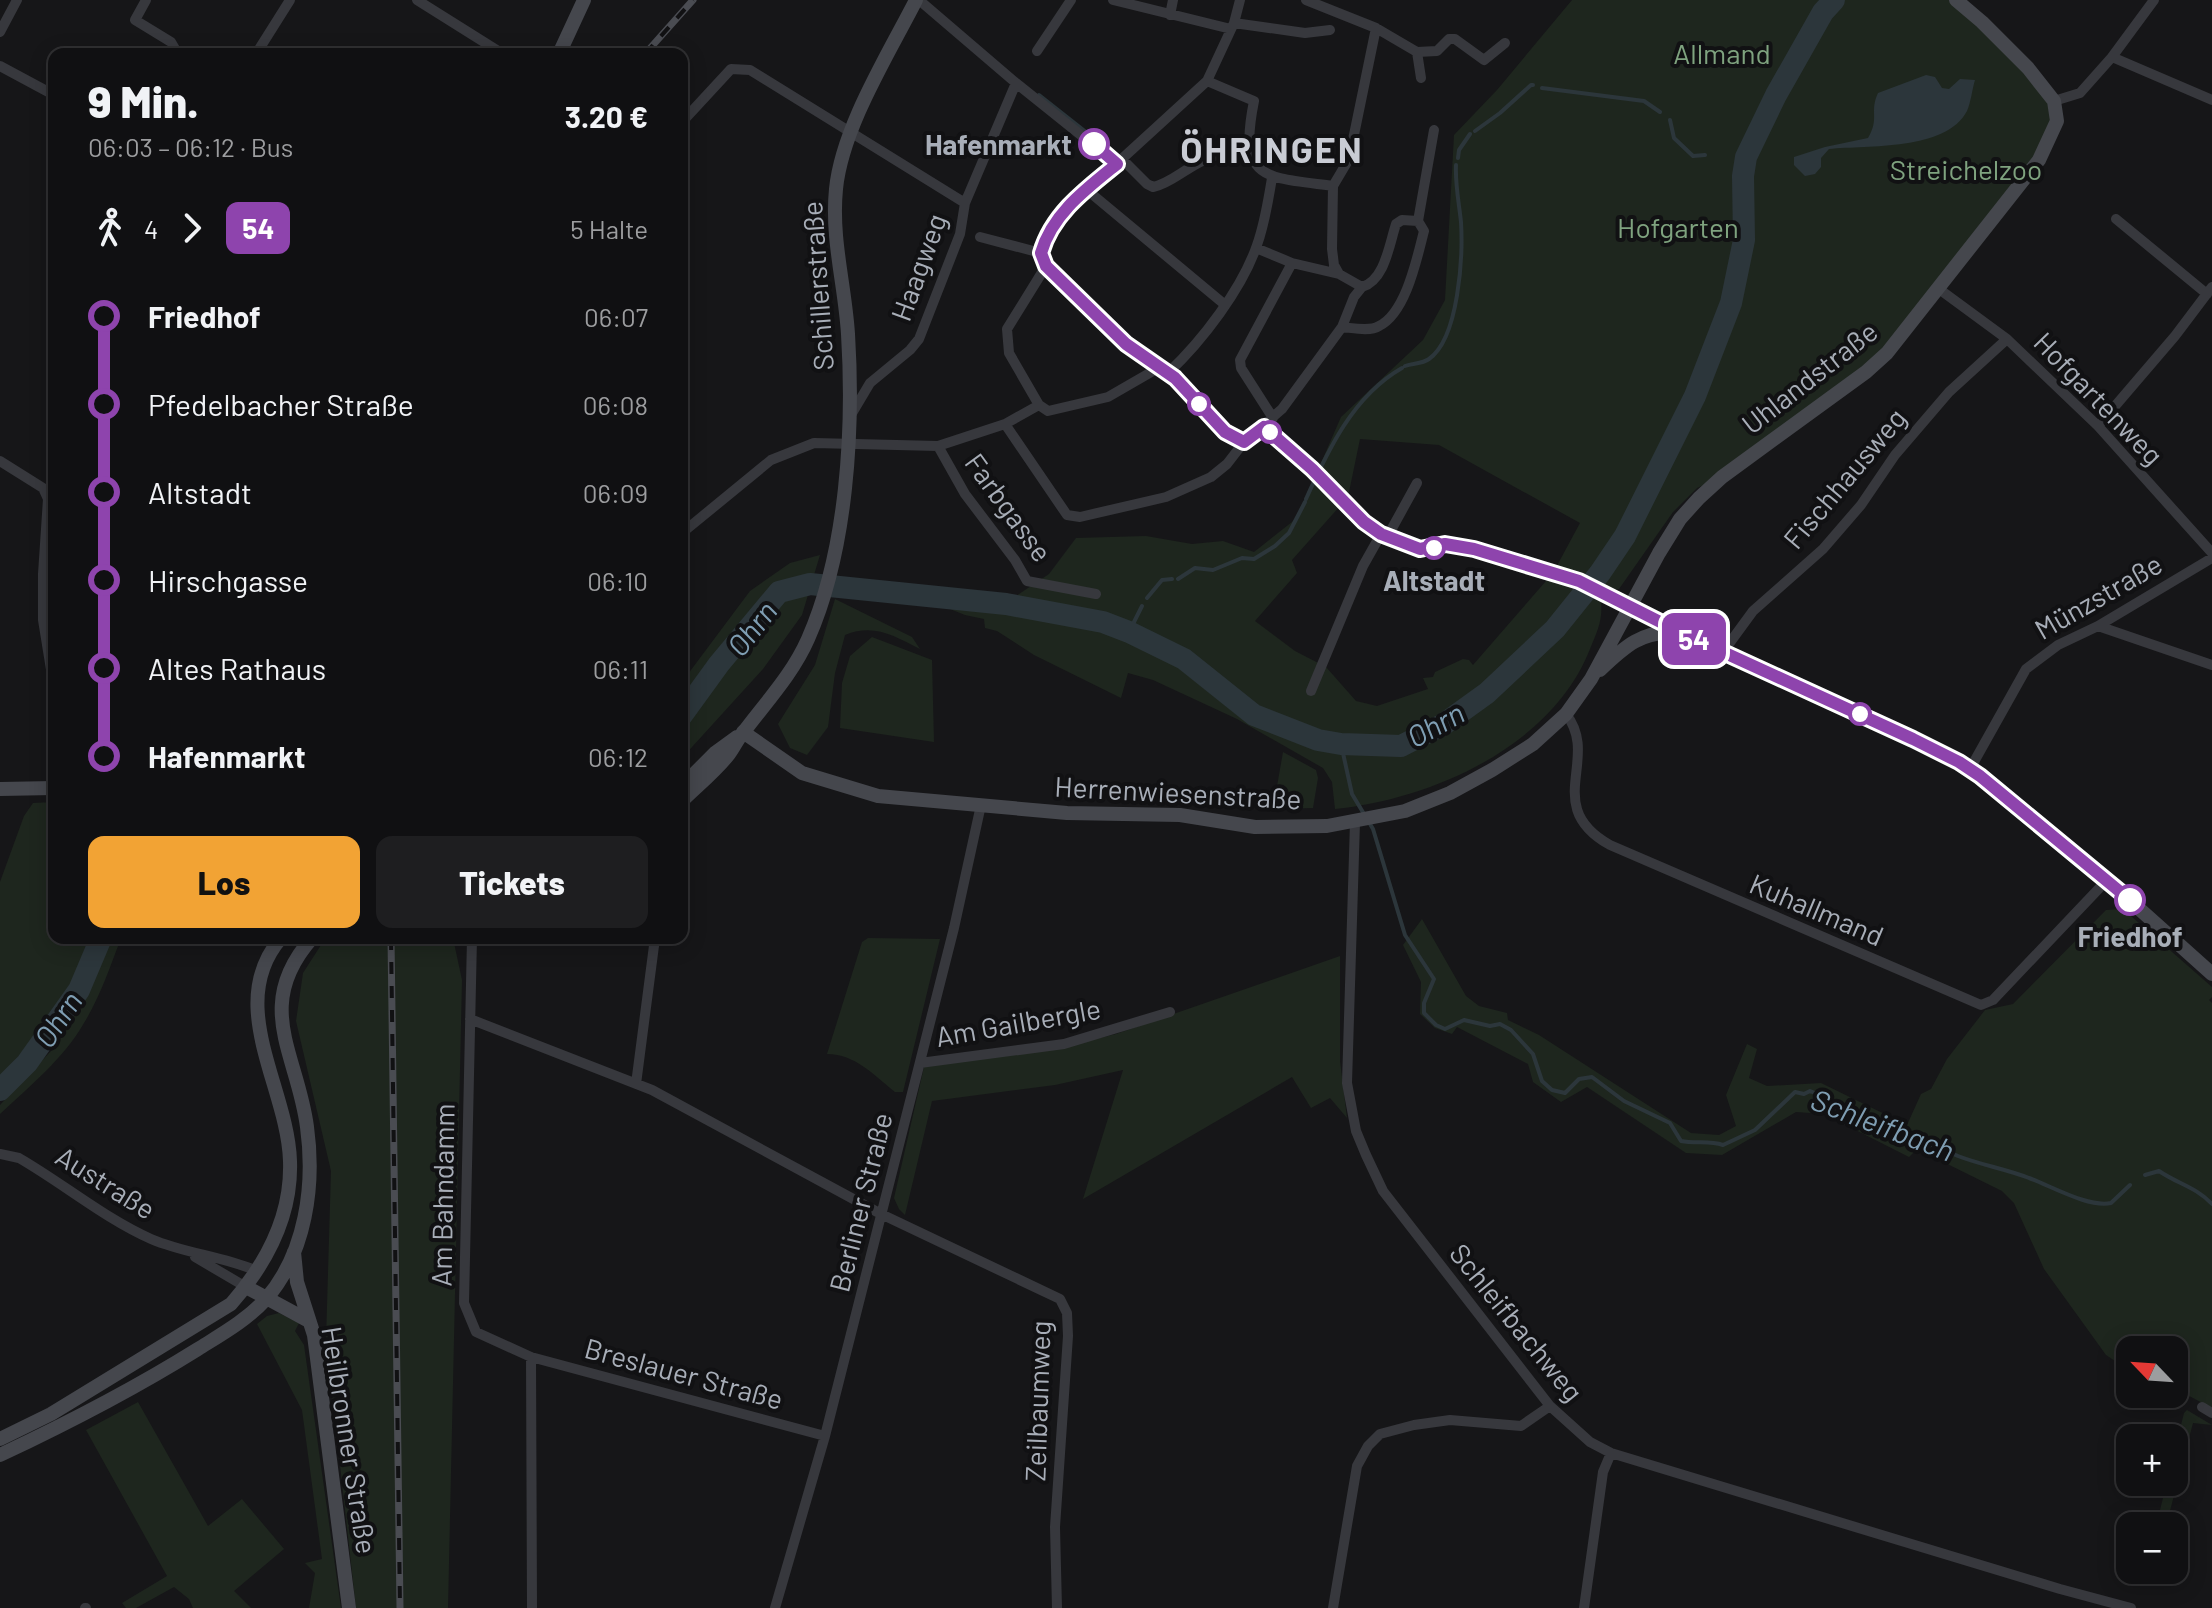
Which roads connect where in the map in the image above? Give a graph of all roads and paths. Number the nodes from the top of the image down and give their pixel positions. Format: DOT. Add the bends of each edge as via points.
graph roads {
  1 [pos="17,0"];
  2 [pos="146,0"];
  3 [pos="290,0"];
  4 [pos="417,0"];
  5 [pos="584,0"];
  6 [pos="918,0"];
  7 [pos="1071,0"];
  8 [pos="1113,0"];
  9 [pos="1173,0"];
  10 [pos="1240,0"];
  11 [pos="1307,0"];
  12 [pos="1956,0"];
  13 [pos="2154,0"];
  14 [pos="1170,15"];
  15 [pos="1232,26"];
  16 [pos="1376,28"];
  17 [pos="1330,30"];
  18 [pos="0,32"];
  19 [pos="1505,43"];
  20 [pos="174,48"];
  21 [pos="260,48"];
  22 [pos="493,48"];
  23 [pos="562,48"];
  24 [pos="1037,51"];
  25 [pos="1417,52"];
  26 [pos="2112,57"];
  27 [pos="0,66"];
  28 [pos="1421,78"];
  29 [pos="1207,81"];
  30 [pos="1016,83"];
  31 [pos="48,92"];
  32 [pos="2212,100"];
  33 [pos="2054,101"];
  34 [pos="688,115"];
  35 [pos="851,130"];
  36 [pos="1434,130"];
  37 [pos="1248,149"];
  38 [pos="1120,162"];
  39 [pos="1272,178"];
  40 [pos="1333,186"];
  41 [pos="1087,190"];
  42 [pos="965,203"];
  43 [pos="2116,219"];
  44 [pos="1418,221"];
  45 [pos="980,237"];
  46 [pos="1256,248"];
  47 [pos="1041,253"];
  48 [pos="1292,263"];
  49 [pos="1046,266"];
  50 [pos="1339,274"];
  51 [pos="1362,287"];
  52 [pos="1939,289"];
  53 [pos="2210,290"];
  54 [pos="1224,304"];
  55 [pos="1342,327"];
  56 [pos="2007,339"];
  57 [pos="1164,370"];
  58 [pos="1039,405"];
  59 [pos="849,417"];
  60 [pos="1273,418"];
  61 [pos="1005,424"];
  62 [pos="2098,426"];
  63 [pos="1264,427"];
  64 [pos="1244,442"];
  65 [pos="849,443"];
  66 [pos="938,446"];
  67 [pos="0,461"];
  68 [pos="1417,483"];
  69 [pos="48,499"];
  70 [pos="688,528"];
  71 [pos="1381,534"];
  72 [pos="2212,556"];
  73 [pos="48,574"];
  74 [pos="1096,594"];
  75 [pos="1629,605"];
  76 [pos="2098,626"];
  77 [pos="1688,636"];
  78 [pos="48,651"];
  79 [pos="1723,652"];
  80 [pos="2212,665"];
  81 [pos="1591,679"];
  82 [pos="1311,691"];
  83 [pos="760,712"];
  84 [pos="1566,714"];
  85 [pos="743,732"];
  86 [pos="760,745"];
  87 [pos="728,756"];
  88 [pos="1970,769"];
  89 [pos="688,780"];
  90 [pos="48,788"];
  91 [pos="0,789"];
  92 [pos="688,795"];
  93 [pos="981,805"];
  94 [pos="1358,821"];
  95 [pos="2107,880"];
  96 [pos="277,944"];
  97 [pos="307,944"];
  98 [pos="472,944"];
  99 [pos="654,944"];
  100 [pos="2212,974"];
  101 [pos="1170,1012"];
  102 [pos="470,1019"];
  103 [pos="920,1063"];
  104 [pos="636,1084"];
  105 [pos="0,1154"];
  106 [pos="881,1214"];
  107 [pos="186,1252"];
  108 [pos="294,1252"];
  109 [pos="257,1271"];
  110 [pos="278,1281"];
  111 [pos="246,1287"];
  112 [pos="268,1297"];
  113 [pos="302,1299"];
  114 [pos="309,1321"];
  115 [pos="531,1357"];
  116 [pos="1550,1406"];
  117 [pos="2202,1407"];
  118 [pos="2212,1413"];
  119 [pos="7,1432"];
  120 [pos="825,1436"];
  121 [pos="0,1439"];
  122 [pos="1611,1453"];
  123 [pos="0,1455"];
  124 [pos="349,1608"];
  125 [pos="532,1608"];
  126 [pos="775,1608"];
  127 [pos="1057,1608"];
  128 [pos="1333,1608"];
  129 [pos="1584,1608"];
  130 [pos="2131,1608"];
  1 -- 18 [label="street"];
  2 -- 20 [label="street" via="135,20"];
  3 -- 21 [label="street"];
  4 -- 22 [label="street"];
  5 -- 23 [label="main road"];
  6 -- 30 [label="street"];
  6 -- 35 [label="main road, Schillerstraße"];
  7 -- 24 [label="street"];
  8 -- 14 [label="street"];
  9 -- 14 [label="street"];
  10 -- 15 [label="street"];
  11 -- 16 [label="street"];
  12 -- 33 [label="main road" via="2028,68"];
  13 -- 26 [label="street"];
  14 -- 15 [label="street"];
  15 -- 17 [label="street" via="1305,33"];
  15 -- 29 [label="street"];
  16 -- 25 [label="street"];
  16 -- 40 [label="street" via="1349,159"];
  19 -- 25 [label="street" via="1484,60 1455,39 1437,51"];
  25 -- 28 [label="street"];
  26 -- 32 [label="street"];
  26 -- 33 [label="street" via="2080,93"];
  27 -- 31 [label="street"];
  29 -- 37 [label="street" via="1254,101"];
  29 -- 38 [label="street"];
  30 -- 38 [label="street"];
  30 -- 42 [label="street, Haagweg"];
  33 -- 52 [label="main road, Uhlandstraße" via="2057,121 2039,160"];
  34 -- 35 [label="street, Haagweg" via="723,75 738,68 761,75"];
  35 -- 42 [label="street, Haagweg"];
  35 -- 59 [label="main road, Schillerstraße" via="836,188 835,230 848,336"];
  36 -- 44 [label="street"];
  37 -- 38 [label="street" via="1211,156 1159,186 1147,184"];
  37 -- 39 [label="street"];
  38 -- 41 [label="street"];
  39 -- 40 [label="street"];
  39 -- 46 [label="street"];
  40 -- 50 [label="street" via="1332,249"];
  41 -- 47 [label="street" via="1055,220"];
  41 -- 54 [label="street"];
  42 -- 59 [label="street, Haagweg" via="960,234 919,339 870,383"];
  43 -- 53 [label="street"];
  44 -- 51 [label="street" via="1396,224 1380,272"];
  44 -- 55 [label="street" via="1424,231 1416,262 1393,314 1372,329"];
  45 -- 47 [label="street"];
  46 -- 48 [label="street"];
  46 -- 54 [label="street"];
  47 -- 49 [label="street"];
  48 -- 50 [label="street"];
  48 -- 60 [label="street" via="1240,360"];
  49 -- 57 [label="street" via="1126,344"];
  49 -- 58 [label="street" via="1007,329 1009,353"];
  50 -- 51 [label="street"];
  51 -- 55 [label="street"];
  52 -- 56 [label="street, Hofgartenweg"];
  52 -- 75 [label="main road, Uhlandstraße" via="1866,372 1699,498"];
  53 -- 62 [label="street"];
  54 -- 57 [label="street" via="1185,356"];
  55 -- 60 [label="street"];
  56 -- 62 [label="street, Hofgartenweg"];
  56 -- 79 [label="street, Fischhausweg" via="1949,392 1833,538 1753,611"];
  57 -- 58 [label="street" via="1108,397 1048,411"];
  57 -- 64 [label="street" via="1225,432"];
  58 -- 61 [label="street"];
  59 -- 65 [label="main road, Schillerstraße"];
  60 -- 63 [label="street"];
  61 -- 64 [label="street" via="1067,515 1080,517 1166,497 1211,477"];
  61 -- 66 [label="street"];
  62 -- 72 [label="street, Hofgartenweg"];
  63 -- 64 [label="street"];
  63 -- 71 [label="street"];
  65 -- 66 [label="street"];
  65 -- 70 [label="street" via="814,443 771,460"];
  65 -- 83 [label="main road" via="823,602 798,658"];
  66 -- 74 [label="street, Farbgasse" via="1027,581"];
  67 -- 69 [label="street" via="43,488"];
  68 -- 71 [label="street" via="1390,532"];
  71 -- 75 [label="street" via="1420,549 1445,544 1474,549 1579,581"];
  71 -- 82 [label="street" via="1351,591"];
  72 -- 76 [label="street, Münzstraße"];
  73 -- 78 [label="street" via="43,620"];
  75 -- 77 [label="main road"];
  75 -- 81 [label="main road, Herrenwiesenstraße"];
  76 -- 80 [label="street"];
  76 -- 88 [label="street, Münzstraße" via="2058,645 2026,669"];
  77 -- 79 [label="main road"];
  77 -- 81 [label="main road" via="1648,634 1624,647"];
  79 -- 88 [label="main road"];
  81 -- 84 [label="main road, Herrenwiesenstraße"];
  83 -- 85 [label="main road"];
  83 -- 86 [label="main road"];
  84 -- 94 [label="main road, Herrenwiesenstraße" via="1533,744 1450,793 1405,811"];
  84 -- 95 [label="street, Kuhallmand" via="1575,725 1578,747 1574,799 1592,835 1981,1005 1993,1000"];
  85 -- 86 [label="main road, Herrenwiesenstraße"];
  85 -- 87 [label="main road"];
  85 -- 89 [label="main road"];
  86 -- 87 [label="main road"];
  86 -- 93 [label="main road, Herrenwiesenstraße" via="802,773 841,787 878,796"];
  87 -- 92 [label="main road"];
  88 -- 95 [label="main road"];
  90 -- 91 [label="main road"];
  93 -- 94 [label="main road, Herrenwiesenstraße" via="1180,815 1255,827"];
  93 -- 103 [label="street, Berliner Straße"];
  94 -- 116 [label="street, Schleifbachweg" via="1347,1057 1356,1131 1383,1191"];
  95 -- 100 [label="main road"];
  96 -- 109 [label="main road" via="265,964 257,1010 286,1130 288,1195 281,1227"];
  97 -- 108 [label="main road" via="280,1002 283,1036 307,1126 310,1194"];
  98 -- 102 [label="street, Am Bahndamm"];
  99 -- 104 [label="street"];
  101 -- 103 [label="street, Am Gailbergle" via="1064,1044"];
  102 -- 104 [label="street, Zeilbaumweg"];
  102 -- 115 [label="street, Am Bahndamm" via="464,1303 476,1332"];
  103 -- 106 [label="street, Berliner Straße"];
  104 -- 106 [label="street, Zeilbaumweg"];
  105 -- 107 [label="street, Austraße" via="19,1158 123,1225"];
  106 -- 120 [label="street, Berliner Straße"];
  106 -- 127 [label="street, Zeilbaumweg" via="1060,1299 1067,1313 1055,1527"];
  107 -- 109 [label="street, Austraße"];
  107 -- 111 [label="street, Austraße"];
  108 -- 110 [label="main road"];
  108 -- 113 [label="main road"];
  109 -- 110 [label="main road"];
  109 -- 111 [label="main road"];
  110 -- 112 [label="main road"];
  110 -- 113 [label="main road"];
  111 -- 112 [label="main road, Heilbronner Straße"];
  111 -- 119 [label="main road" via="231,1304 51,1414"];
  112 -- 114 [label="main road, Heilbronner Straße"];
  112 -- 123 [label="main road" via="250,1315 171,1366 78,1419"];
  113 -- 114 [label="main road"];
  114 -- 124 [label="main road, Heilbronner Straße"];
  115 -- 120 [label="street, Breslauer Straße"];
  115 -- 125 [label="street"];
  116 -- 122 [label="street, Schleifbachweg" via="1590,1442"];
  116 -- 128 [label="street" via="1521,1426 1450,1420 1380,1434 1357,1466"];
  117 -- 118 [label="street"];
  119 -- 121 [label="main road"];
  120 -- 126 [label="street, Berliner Straße"];
  122 -- 129 [label="street" via="1603,1472"];
  122 -- 130 [label="street, Schleifbachweg"];
}
